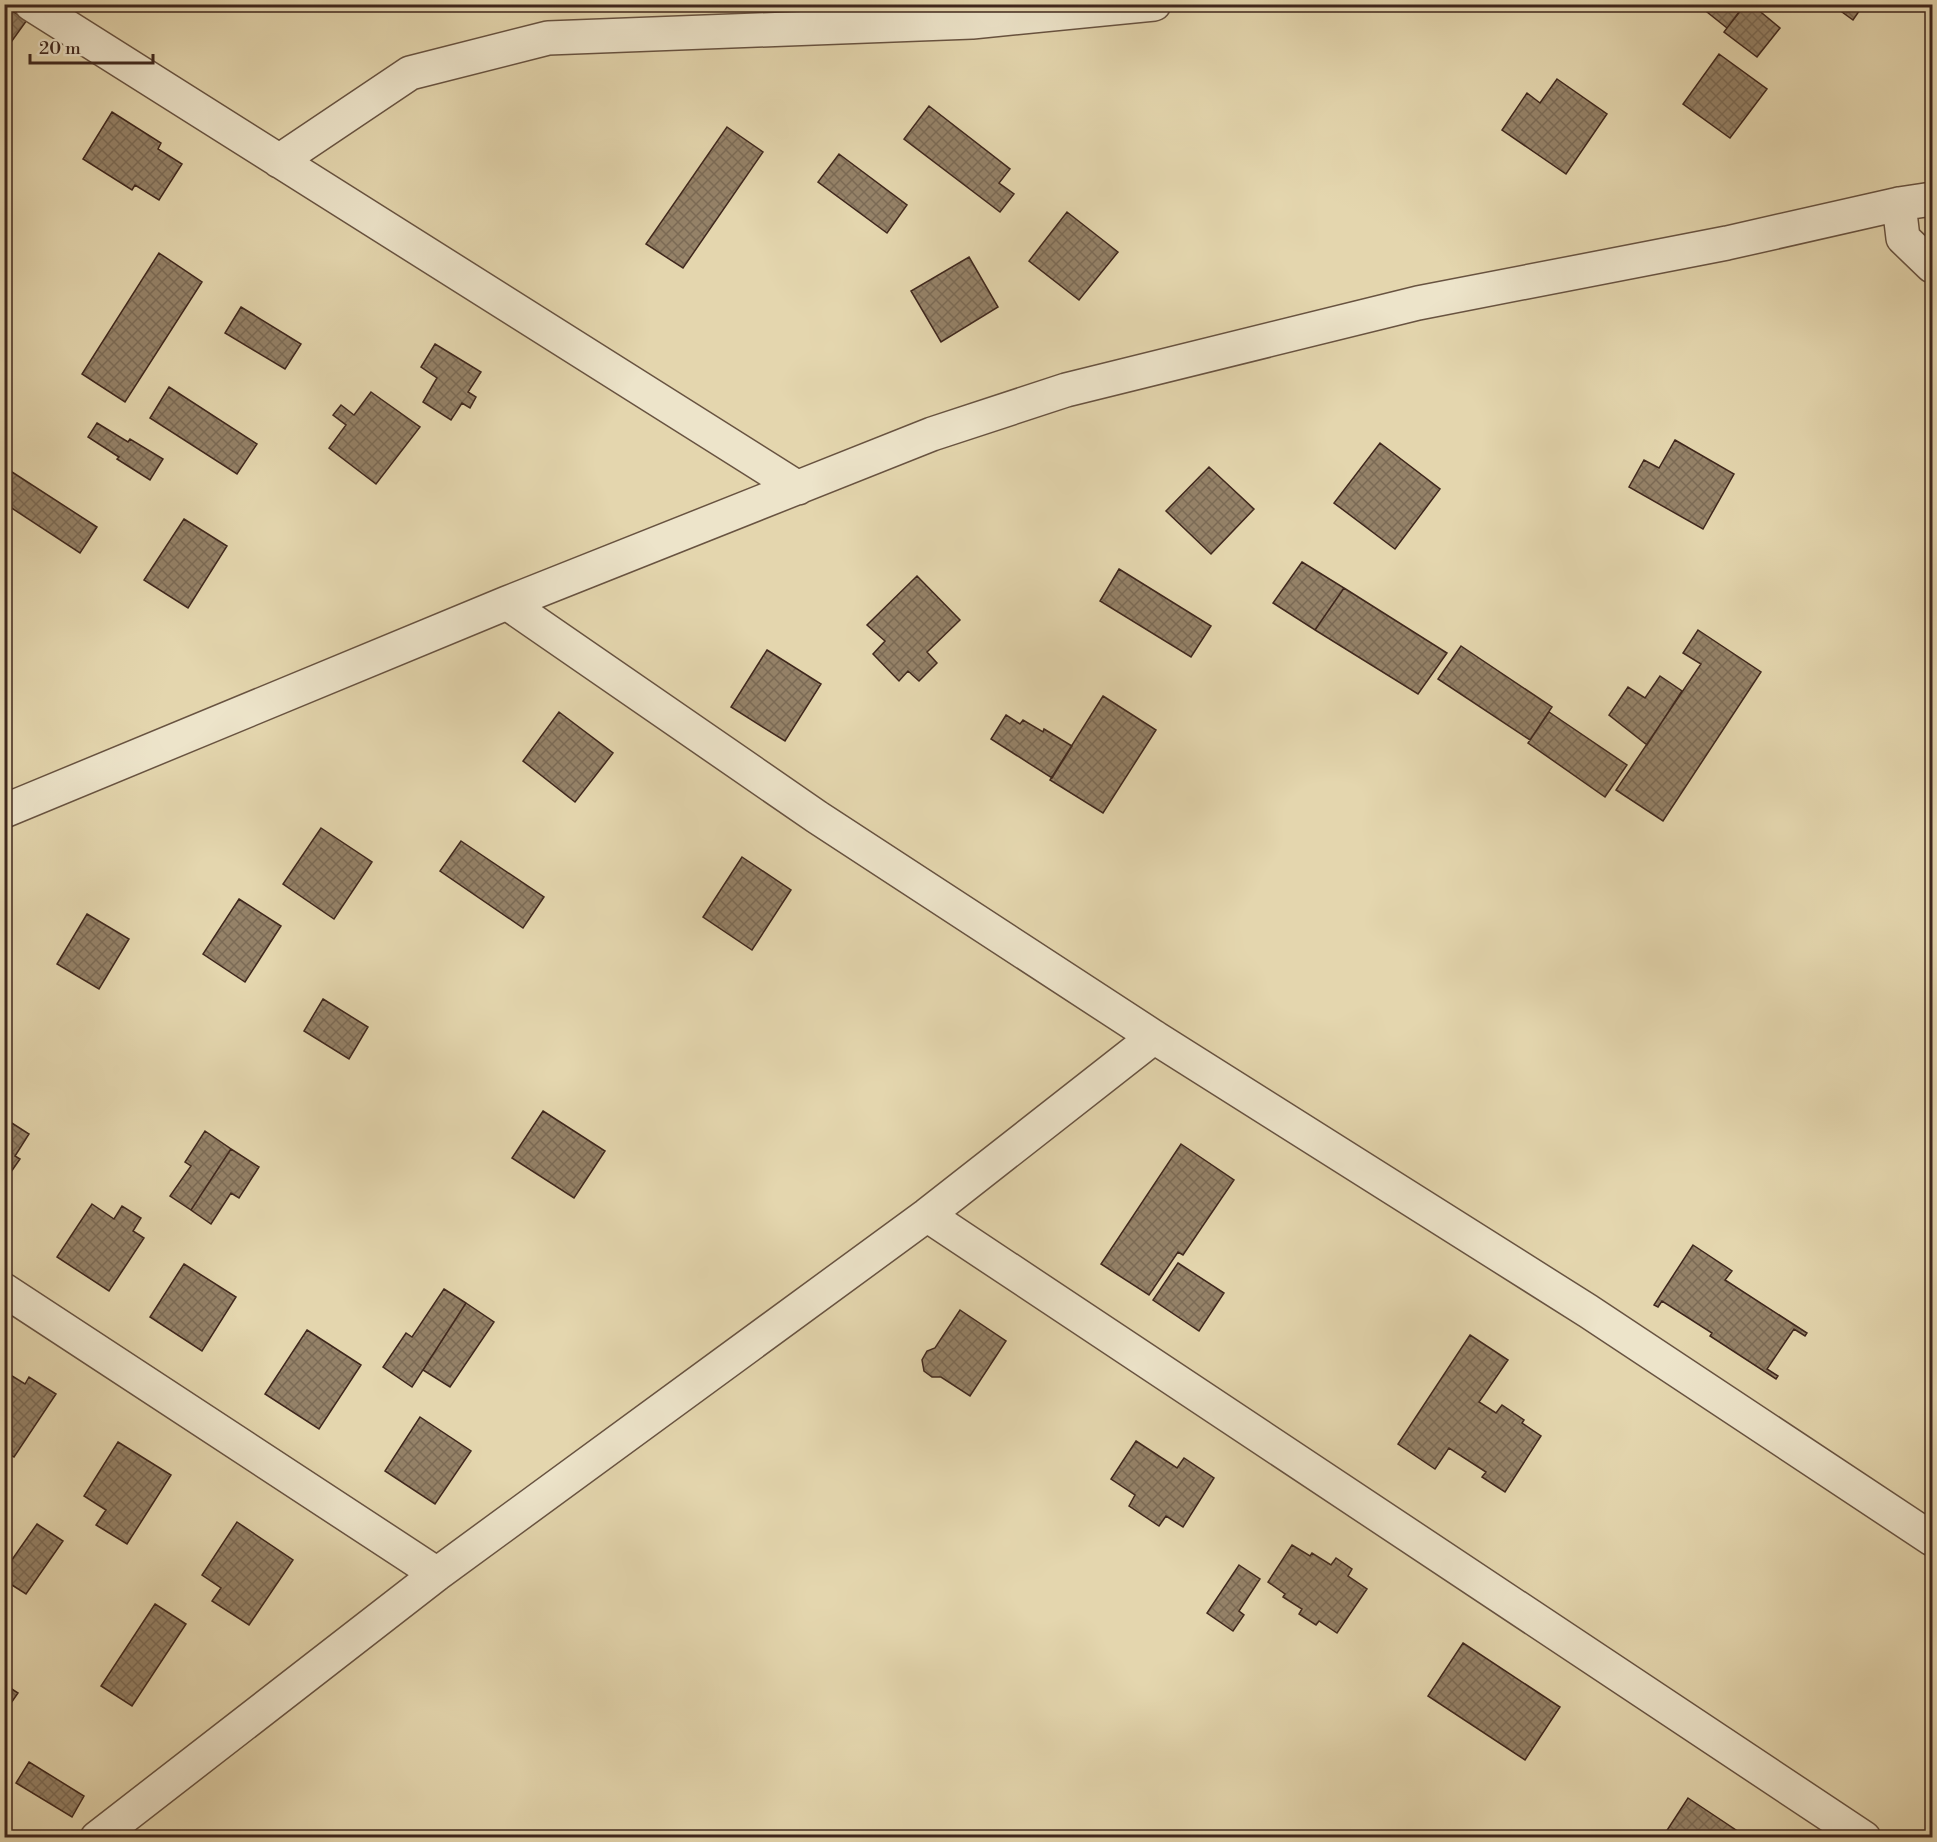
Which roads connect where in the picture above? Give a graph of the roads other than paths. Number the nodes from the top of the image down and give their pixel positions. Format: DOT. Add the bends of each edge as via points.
graph roads {
  1 [pos="31,4"];
  2 [pos="1154,4"];
  3 [pos="279,161"];
  4 [pos="1932,199"];
  5 [pos="1899,204"];
  6 [pos="1932,266"];
  7 [pos="798,488"];
  8 [pos="507,603"];
  9 [pos="4,811"];
  10 [pos="1155,1036"];
  11 [pos="927,1215"];
  12 [pos="4,1290"];
  13 [pos="1932,1539"];
  14 [pos="437,1574"];
  15 [pos="97,1838"];
  16 [pos="1864,1838"];
  1 -- 3 [label="street"];
  2 -- 3 [label="street" via="972,22 548,38 410,73"];
  3 -- 7 [label="street"];
  4 -- 5 [label="street"];
  5 -- 6 [label="street" via="1903,238"];
  5 -- 7 [label="street" via="1727,243 1418,303 1066,390 932,434"];
  7 -- 8 [label="street"];
  8 -- 9 [label="street"];
  8 -- 10 [label="street" via="817,817"];
  10 -- 11 [label="street"];
  10 -- 13 [label="street" via="1587,1311"];
  11 -- 14 [label="street"];
  11 -- 16 [label="street"];
  12 -- 14 [label="street"];
  14 -- 15 [label="street"];
}
